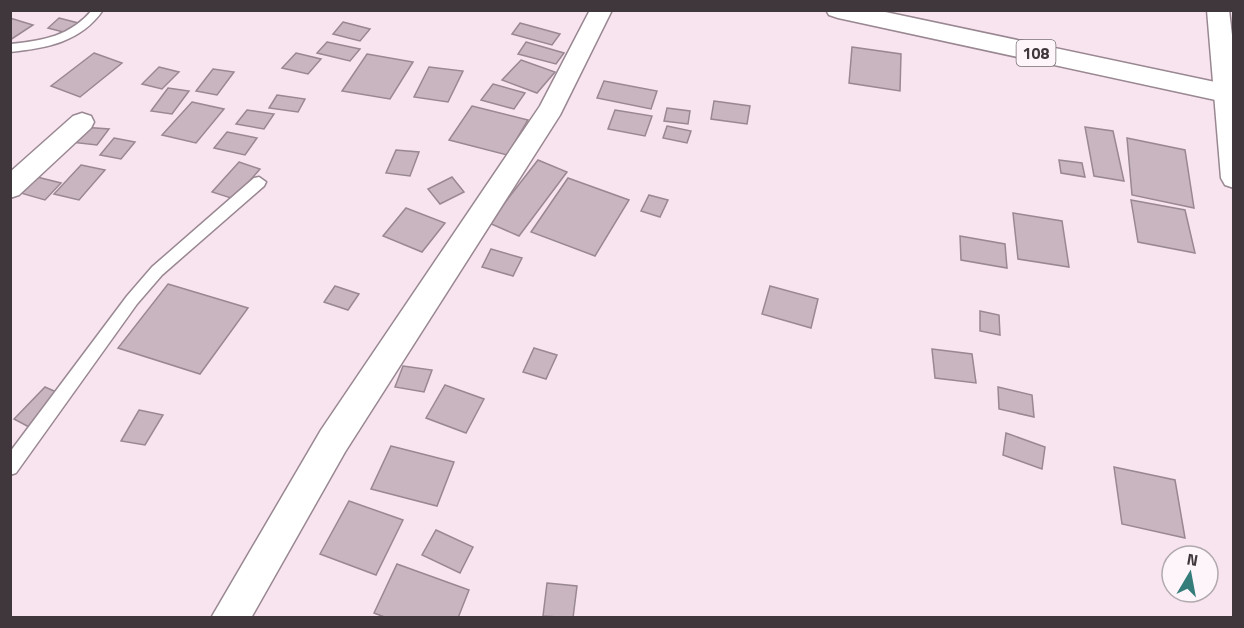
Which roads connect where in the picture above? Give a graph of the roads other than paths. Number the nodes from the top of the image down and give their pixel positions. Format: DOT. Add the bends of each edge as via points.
graph roads {
  1 [pos="98,10"];
  2 [pos="601,10"];
  3 [pos="838,10"];
  4 [pos="1218,10"];
  5 [pos="10,48"];
  6 [pos="1228,94"];
  7 [pos="82,122"];
  8 [pos="1233,178"];
  9 [pos="259,182"];
  10 [pos="10,188"];
  11 [pos="10,467"];
  12 [pos="230,618"];
  1 -- 5 [label="lane" via="76,33 54,42"];
  2 -- 12 [label="street" via="551,109 333,441"];
  3 -- 6 [label="main road, 108"];
  4 -- 6 [label="street"];
  6 -- 8 [label="street"];
  7 -- 10 [label="street"];
  9 -- 11 [label="lane" via="158,271 132,300"];
}
